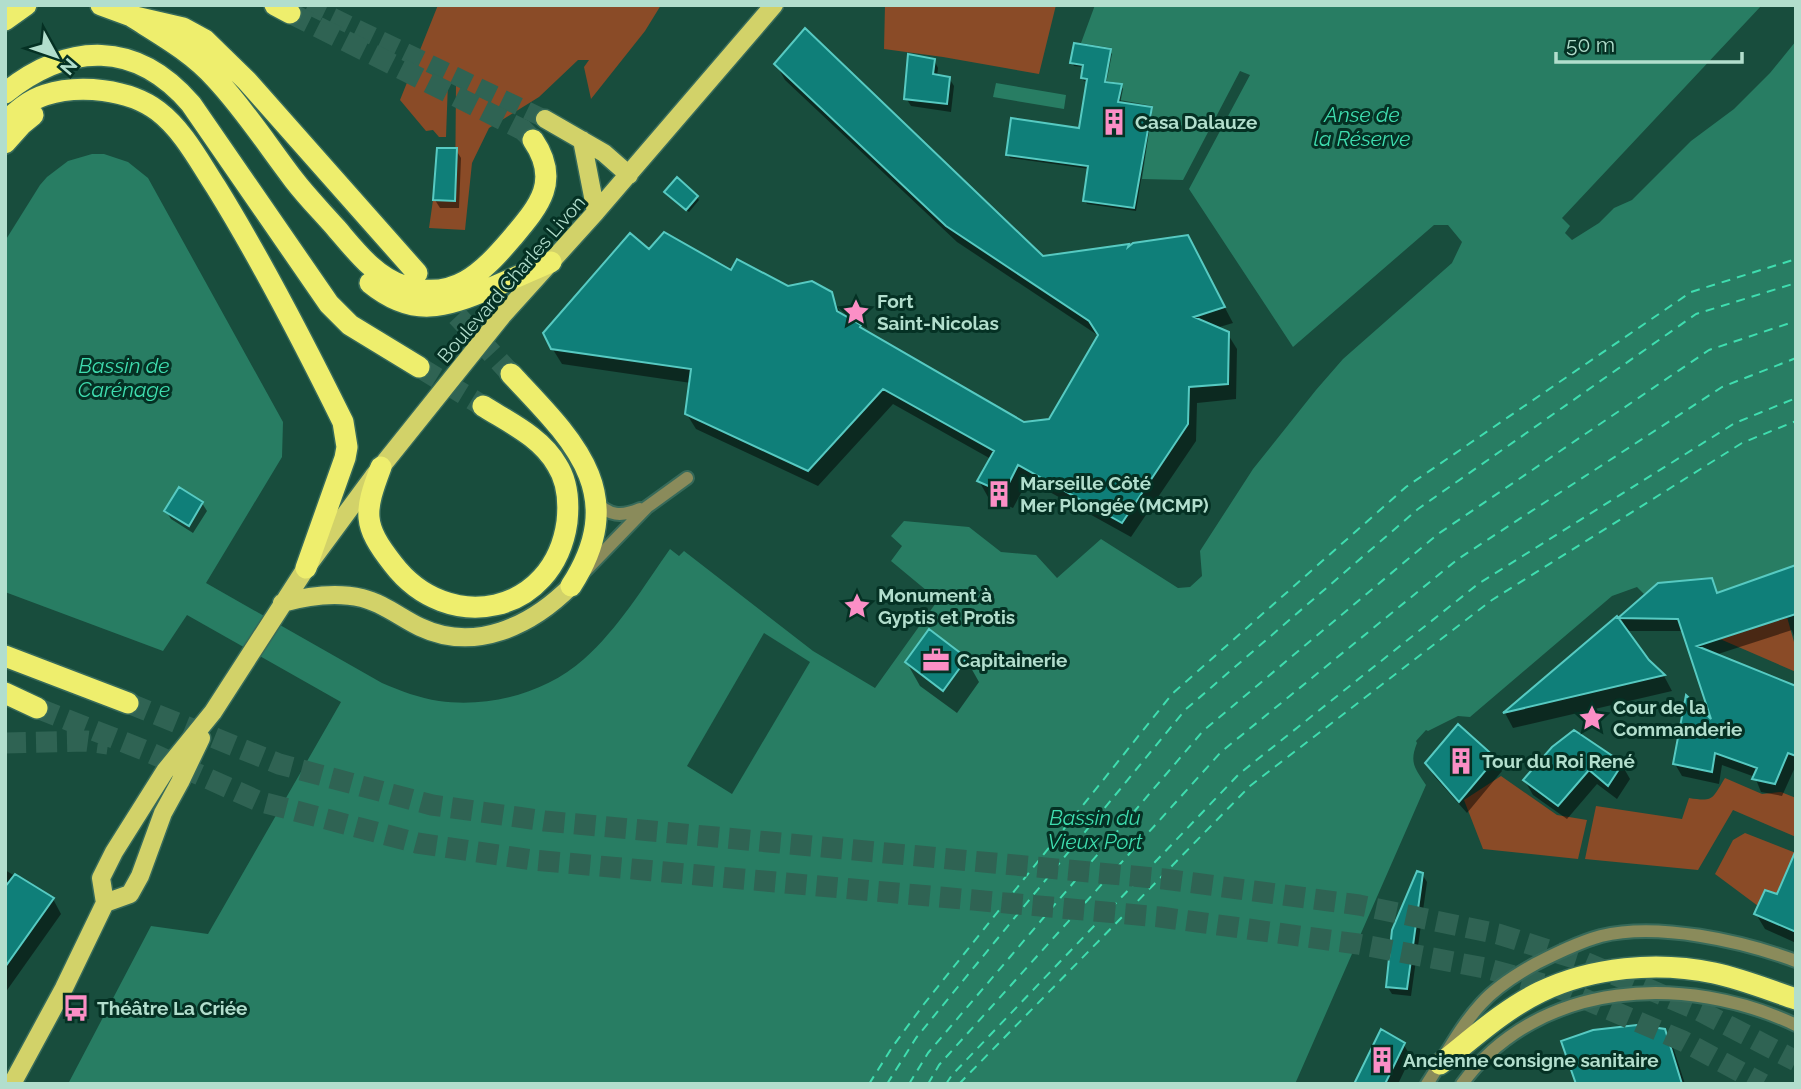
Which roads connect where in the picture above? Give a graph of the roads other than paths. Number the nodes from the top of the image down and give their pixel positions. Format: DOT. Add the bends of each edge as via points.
graph roads {
  1 [pos="26,5"];
  2 [pos="101,5"];
  3 [pos="774,5"];
  4 [pos="131,16"];
  5 [pos="5,20"];
  6 [pos="70,57"];
  7 [pos="5,77"];
  8 [pos="90,90"];
  9 [pos="5,93"];
  10 [pos="191,104"];
  11 [pos="545,119"];
  12 [pos="5,122"];
  13 [pos="533,140"];
  14 [pos="582,140"];
  15 [pos="5,143"];
  16 [pos="629,175"];
  17 [pos="296,183"];
  18 [pos="596,212"];
  19 [pos="234,218"];
  20 [pos="551,262"];
  21 [pos="417,273"];
  22 [pos="419,367"];
  23 [pos="511,374"];
  24 [pos="484,406"];
  25 [pos="381,467"];
  26 [pos="687,478"];
  27 [pos="595,501"];
  28 [pos="647,507"];
  29 [pos="306,568"];
  30 [pos="571,586"];
  31 [pos="290,597"];
  32 [pos="10,657"];
  33 [pos="5,693"];
  34 [pos="128,704"];
  35 [pos="37,708"];
  36 [pos="213,712"];
  37 [pos="105,903"];
  38 [pos="1796,961"];
  39 [pos="1796,999"];
  40 [pos="1796,1025"];
  41 [pos="1440,1064"];
  42 [pos="12,1084"];
  43 [pos="1427,1084"];
  44 [pos="1462,1084"];
  1 -- 5 [label="highway"];
  2 -- 4 [label="highway"];
  3 -- 16 [label="main road, Boulevard Charles Livon"];
  4 -- 17 [label="highway" via="207,68"];
  4 -- 21 [label="highway" via="183,28 205,40"];
  6 -- 7 [label="highway" via="30,63"];
  6 -- 9 [label="highway" via="32,74"];
  6 -- 10 [label="highway" via="110,56 136,63 168,80"];
  8 -- 12 [label="highway" via="46,94"];
  8 -- 15 [label="highway" via="43,108"];
  8 -- 19 [label="highway" via="134,97 170,121"];
  10 -- 19 [label="highway"];
  10 -- 22 [label="highway" via="329,304 350,325"];
  11 -- 14 [label="main road"];
  13 -- 17 [label="highway" via="546,175 538,206 489,264 464,283 438,291 404,286 376,271"];
  14 -- 16 [label="main road"];
  14 -- 18 [label="main road"];
  16 -- 18 [label="main road, Boulevard Charles Livon"];
  17 -- 20 [label="highway" via="357,271 378,289 407,303 446,305"];
  18 -- 20 [label="main road, Boulevard Charles Livon"];
  19 -- 29 [label="highway" via="346,434 340,475"];
  20 -- 25 [label="main road, Boulevard Charles Livon"];
  23 -- 27 [label="highway" via="579,451"];
  24 -- 25 [label="highway" via="541,445 558,466 567,492 565,533 555,559 520,595 496,606 455,607 421,592 404,578 367,522"];
  25 -- 29 [label="main road, Boulevard Charles Livon"];
  26 -- 28 [label="street"];
  27 -- 28 [label="street" via="611,514"];
  27 -- 30 [label="highway" via="591,550"];
  28 -- 30 [label="street"];
  29 -- 31 [label="main road, Boulevard Charles Livon"];
  30 -- 31 [label="main road" via="530,620 507,631 466,637 429,631 360,597"];
  31 -- 36 [label="main road, Boulevard Charles Livon"];
  32 -- 34 [label="highway"];
  33 -- 35 [label="highway"];
  36 -- 37 [label="main road" via="165,771 111,858 101,878"];
  36 -- 37 [label="main road" via="163,813 130,894"];
  37 -- 42 [label="main road"];
  38 -- 41 [label="street" via="1718,939 1657,932 1602,936 1549,957 1499,988 1465,1023"];
  39 -- 41 [label="highway" via="1713,973 1665,967 1617,969 1539,993"];
  40 -- 44 [label="street" via="1755,1007 1667,992 1581,1002 1522,1027 1482,1059"];
  41 -- 43 [label="street"];
}
